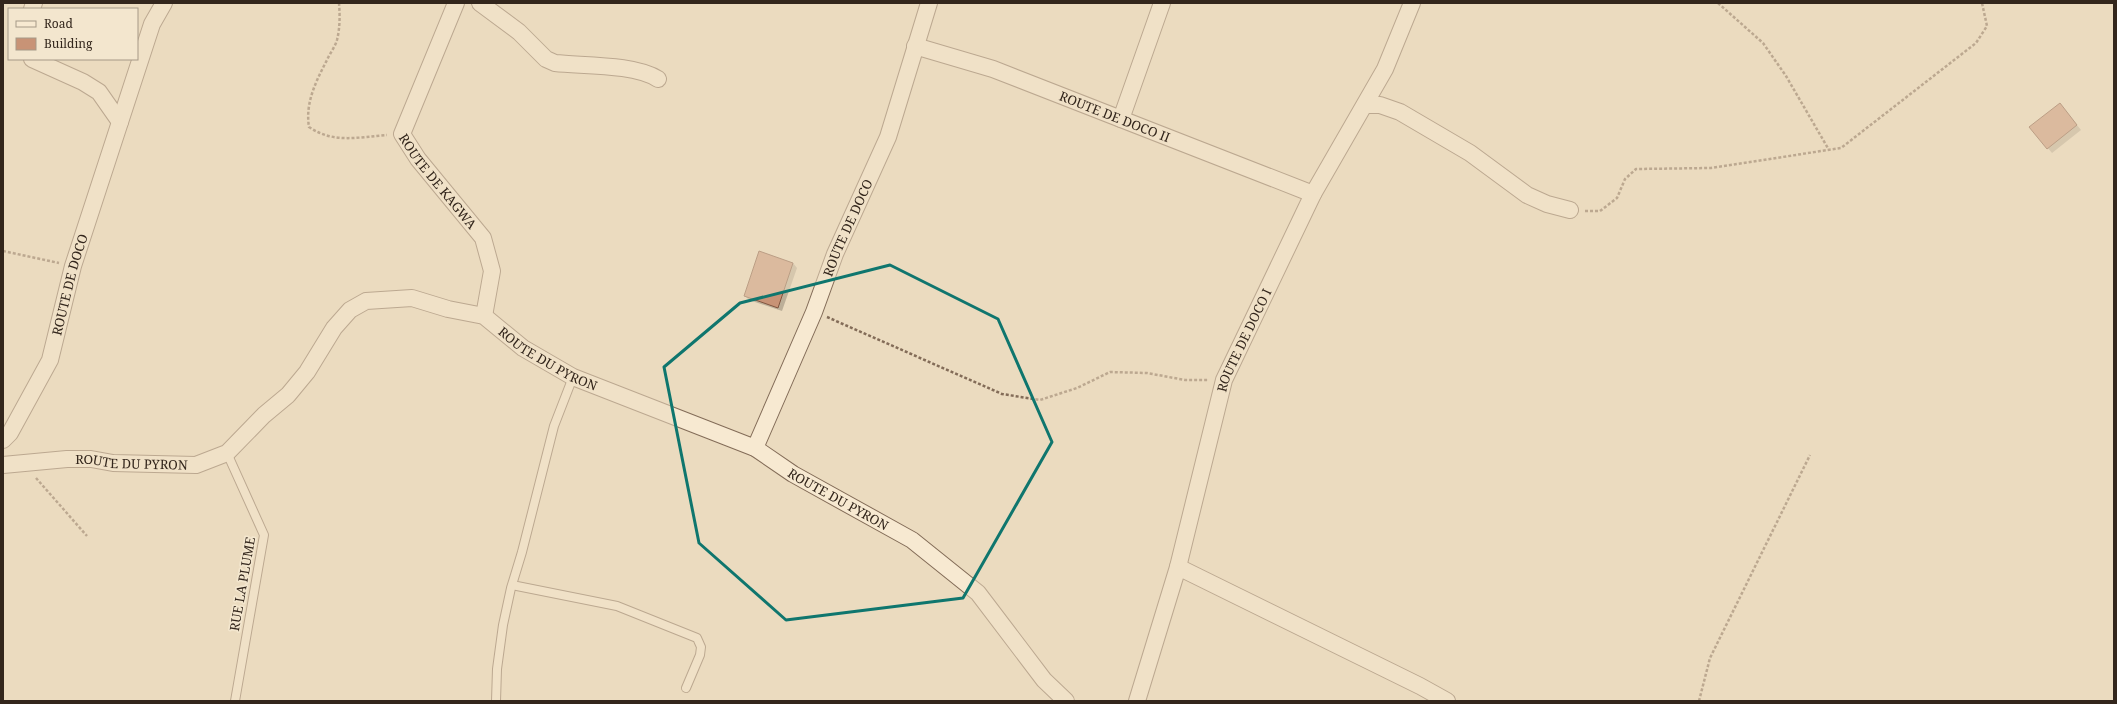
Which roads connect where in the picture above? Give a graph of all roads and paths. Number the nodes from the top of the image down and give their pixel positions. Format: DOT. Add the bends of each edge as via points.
graph roads {
  1 [pos="164,3"];
  2 [pos="339,3"];
  3 [pos="456,3"];
  4 [pos="480,3"];
  5 [pos="929,3"];
  6 [pos="1162,3"];
  7 [pos="1412,3"];
  8 [pos="1718,3"];
  9 [pos="1982,3"];
  10 [pos="915,46"];
  11 [pos="34,60"];
  12 [pos="658,79"];
  13 [pos="1365,105"];
  14 [pos="1121,119"];
  15 [pos="120,122"];
  16 [pos="402,134"];
  17 [pos="1829,150"];
  18 [pos="1312,194"];
  19 [pos="1570,210"];
  20 [pos="3,251"];
  21 [pos="73,266"];
  22 [pos="814,312"];
  23 [pos="484,316"];
  24 [pos="573,377"];
  25 [pos="1224,380"];
  26 [pos="3,440"];
  27 [pos="755,448"];
  28 [pos="227,453"];
  29 [pos="1810,455"];
  30 [pos="21,463"];
  31 [pos="3,465"];
  32 [pos="86,536"];
  33 [pos="1178,567"];
  34 [pos="512,585"];
  35 [pos="686,688"];
  36 [pos="234,701"];
  37 [pos="496,701"];
  38 [pos="1066,701"];
  39 [pos="1137,701"];
  40 [pos="1447,701"];
  41 [pos="1699,701"];
  1 -- 15 [label="street, ROUTE DE DOCO" via="152,24"];
  2 -- 16 [label="path" via="337,41 317,78 310,99 307,117 309,127 333,139"];
  3 -- 16 [label="street, ROUTE DE KAGWA"];
  4 -- 12 [label="street" via="519,32 546,59 555,63 631,69 648,72"];
  5 -- 10 [label="street, ROUTE DE DOCO"];
  6 -- 14 [label="street"];
  7 -- 13 [label="street, ROUTE DE DOCO I" via="1385,69"];
  8 -- 17 [label="path" via="1762,43 1786,76"];
  9 -- 17 [label="path" via="1987,26 1976,43 1840,148"];
  10 -- 14 [label="street, ROUTE DE DOCO II" via="993,69"];
  10 -- 22 [label="street, ROUTE DE DOCO" via="888,138 834,254"];
  11 -- 15 [label="street" via="99,92"];
  13 -- 18 [label="street, ROUTE DE DOCO I"];
  13 -- 19 [label="street" via="1380,105 1400,112 1470,152 1527,195"];
  14 -- 18 [label="street, ROUTE DE DOCO II"];
  15 -- 21 [label="street, ROUTE DE DOCO"];
  16 -- 23 [label="street, ROUTE DE KAGWA" via="418,159 483,238 492,270"];
  17 -- 19 [label="path" via="1711,168 1636,169 1625,179 1617,198 1600,211"];
  18 -- 25 [label="street, ROUTE DE DOCO I"];
  20 -- 21 [label="path"];
  21 -- 26 [label="street, ROUTE DE DOCO" via="50,360 10,433"];
  22 -- 25 [label="path" via="1002,394 1040,400 1077,388 1110,372 1147,373 1185,380"];
  22 -- 27 [label="street, ROUTE DE DOCO"];
  23 -- 24 [label="street, ROUTE DU PYRON" via="524,348"];
  23 -- 28 [label="street, ROUTE DU PYRON" via="412,298 366,300 350,310 334,328 307,372 288,395 264,415"];
  24 -- 27 [label="street, ROUTE DU PYRON"];
  24 -- 34 [label="lane" via="554,426"];
  25 -- 33 [label="street, ROUTE DE DOCO I"];
  27 -- 38 [label="street, ROUTE DU PYRON" via="794,474 912,540 947,567 978,593 1044,680"];
  28 -- 30 [label="street, ROUTE DU PYRON" via="196,466 113,463 91,459"];
  28 -- 36 [label="lane, RUE LA PLUME" via="264,535"];
  29 -- 41 [label="path" via="1710,658"];
  30 -- 31 [label="street, ROUTE DU PYRON"];
  30 -- 32 [label="path"];
  33 -- 39 [label="street, ROUTE DE DOCO I"];
  33 -- 40 [label="street"];
  34 -- 35 [label="lane" via="617,606 697,638 701,647 700,655"];
  34 -- 37 [label="lane" via="503,625"];
}
